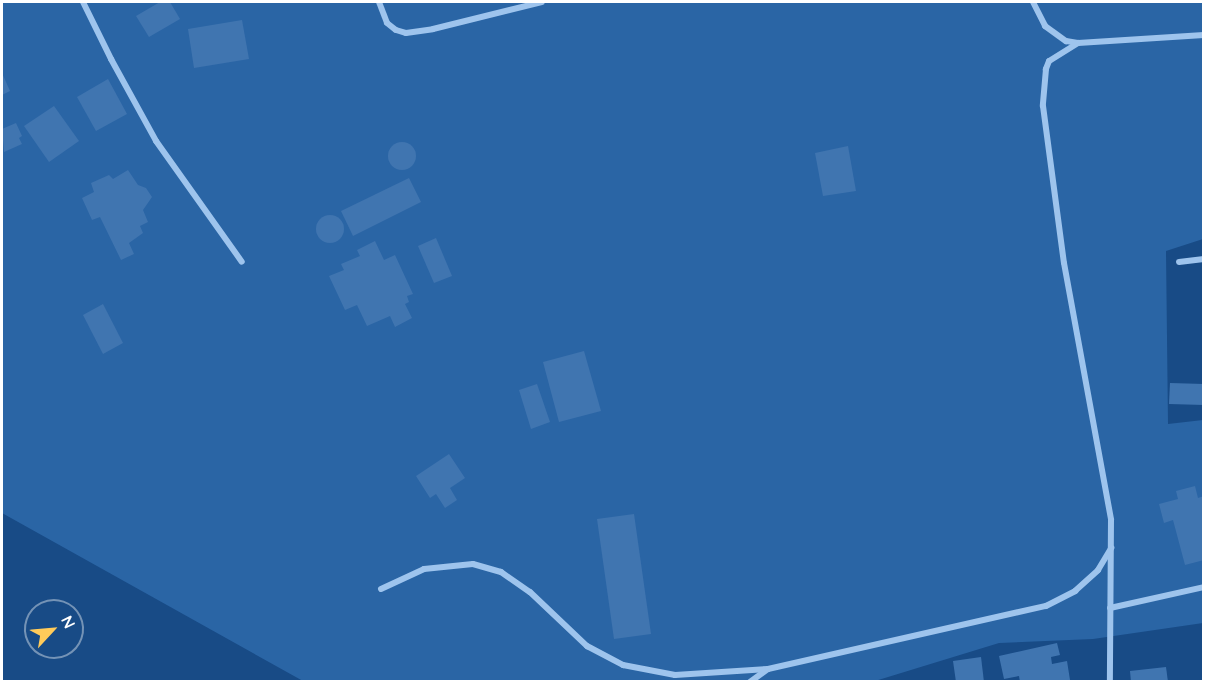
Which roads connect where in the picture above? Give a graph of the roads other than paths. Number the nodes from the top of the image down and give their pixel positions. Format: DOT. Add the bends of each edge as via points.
graph roads {
  1 [pos="83,2"];
  2 [pos="379,2"];
  3 [pos="542,2"];
  4 [pos="1033,2"];
  5 [pos="1203,34"];
  6 [pos="1078,43"];
  7 [pos="1203,259"];
  8 [pos="242,262"];
  9 [pos="1179,262"];
  10 [pos="1111,548"];
  11 [pos="1203,587"];
  12 [pos="381,589"];
  13 [pos="1110,608"];
  14 [pos="768,669"];
  15 [pos="750,681"];
  16 [pos="1110,681"];
  1 -- 8 [label="street" via="156,141"];
  2 -- 3 [label="street" via="387,23 406,33"];
  4 -- 6 [label="street" via="1045,26 1056,36"];
  5 -- 6 [label="street"];
  6 -- 10 [label="street" via="1049,62 1042,106 1064,263 1111,520"];
  7 -- 9 [label="street"];
  10 -- 13 [label="street"];
  10 -- 14 [label="street" via="1091,577 1075,591 1046,606"];
  11 -- 13 [label="street"];
  12 -- 14 [label="street" via="424,568 473,564 501,572 530,592 587,646 623,665 675,675"];
  13 -- 16 [label="street"];
  14 -- 15 [label="street"];
}
